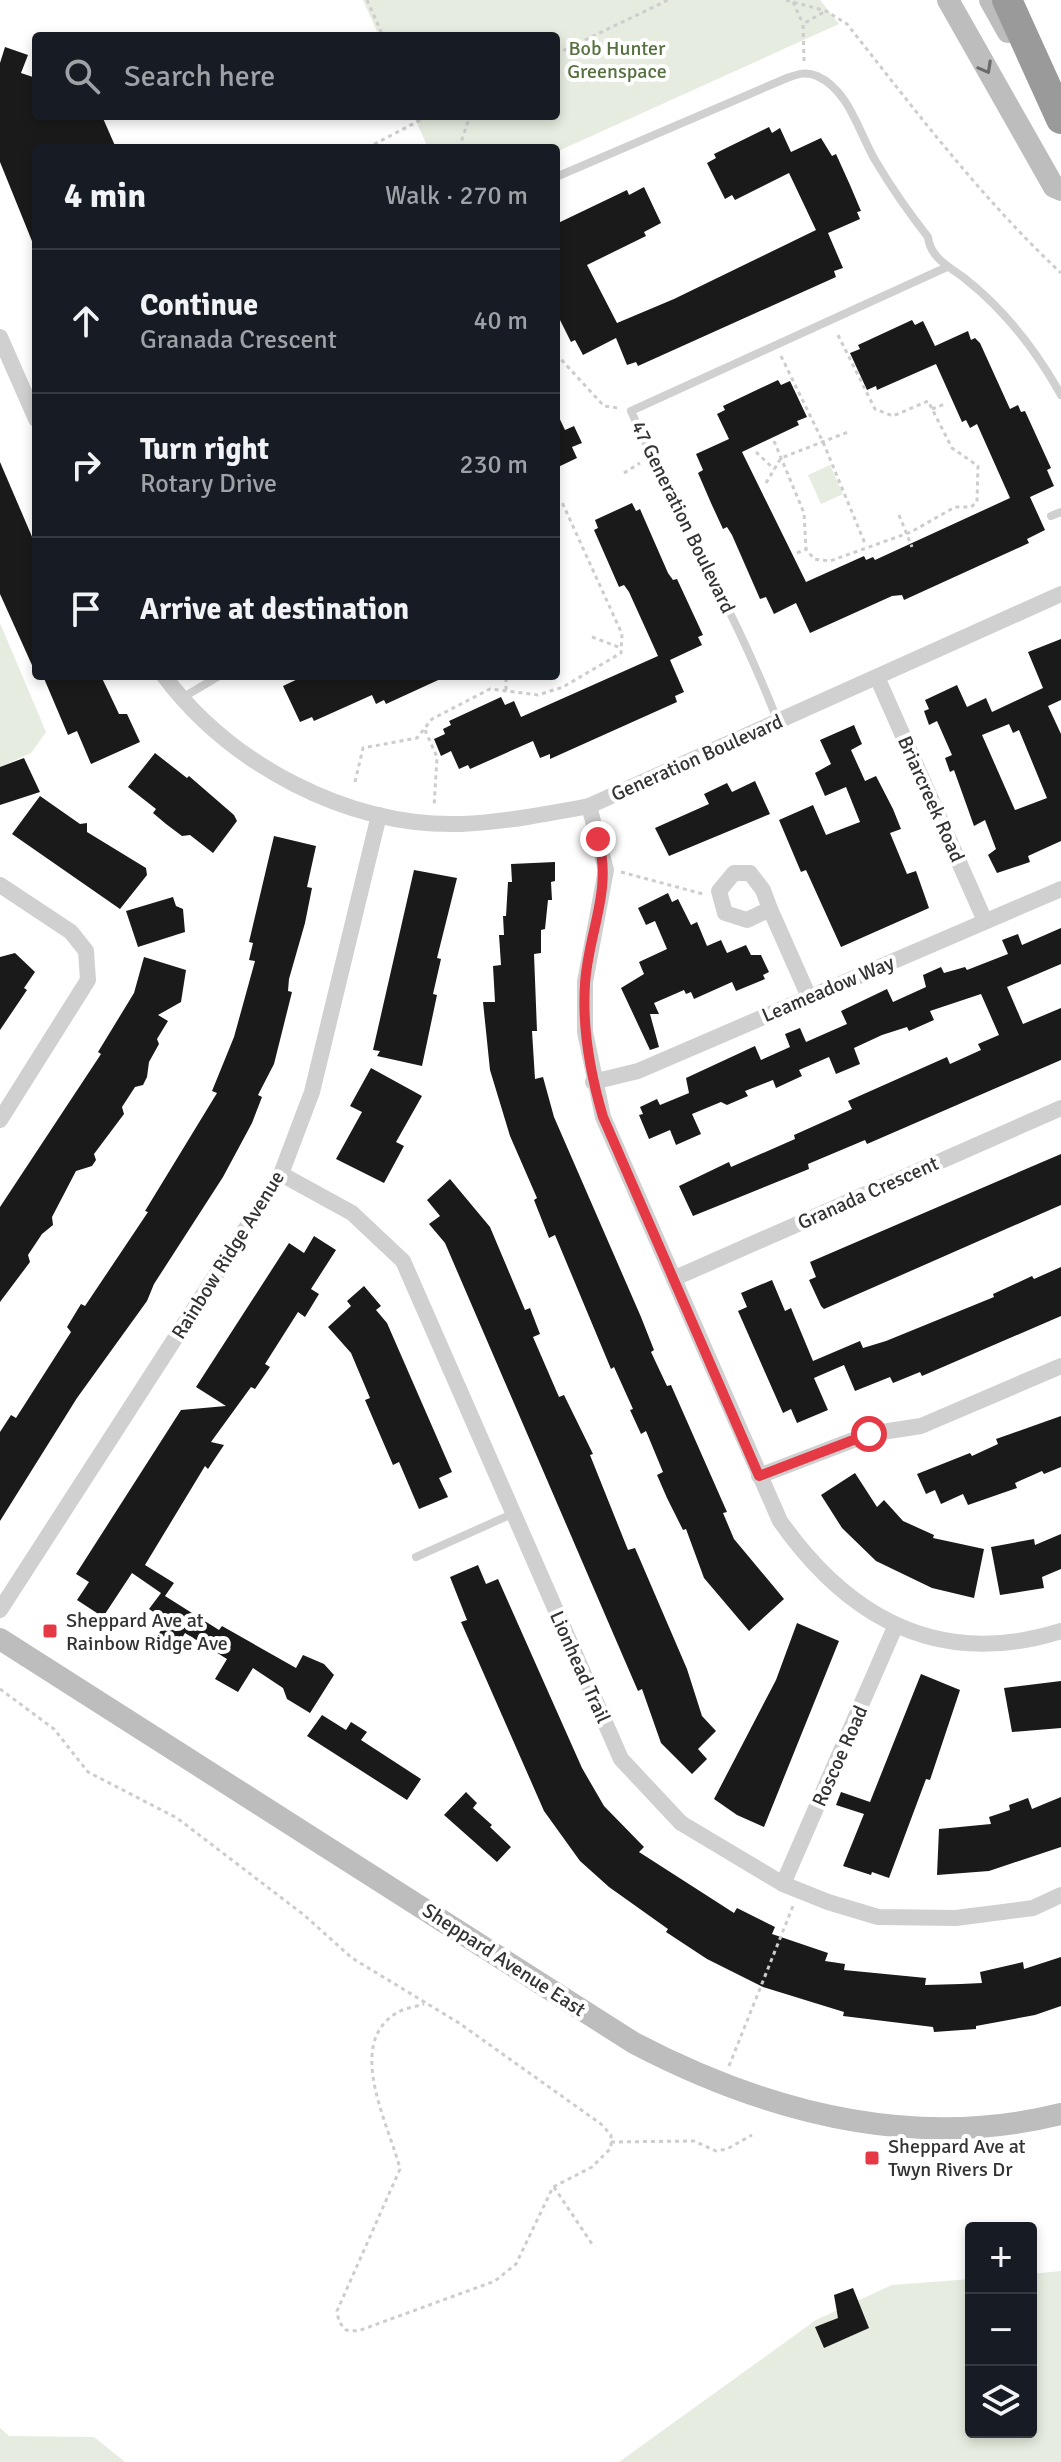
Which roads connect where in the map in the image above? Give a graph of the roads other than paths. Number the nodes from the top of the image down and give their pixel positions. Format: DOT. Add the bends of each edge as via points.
graph roads {
  1 [pos="948,0"];
  2 [pos="990,0"];
  3 [pos="1007,0"];
  4 [pos="1061,119"];
  5 [pos="1061,127"];
  6 [pos="560,175"];
  7 [pos="1061,190"];
  8 [pos="947,267"];
  9 [pos="0,337"];
  10 [pos="1061,395"];
  11 [pos="32,408"];
  12 [pos="1061,512"];
  13 [pos="1051,516"];
  14 [pos="1061,594"];
  15 [pos="877,677"];
  16 [pos="167,680"];
  17 [pos="212,680"];
  18 [pos="181,699"];
  19 [pos="778,722"];
  20 [pos="589,806"];
  21 [pos="379,815"];
  22 [pos="0,885"];
  23 [pos="1061,889"];
  24 [pos="770,909"];
  25 [pos="985,921"];
  26 [pos="809,997"];
  27 [pos="593,1082"];
  28 [pos="1061,1108"];
  29 [pos="0,1120"];
  30 [pos="281,1174"];
  31 [pos="675,1278"];
  32 [pos="1061,1366"];
  33 [pos="759,1476"];
  34 [pos="512,1514"];
  35 [pos="416,1557"];
  36 [pos="0,1610"];
  37 [pos="895,1627"];
  38 [pos="1061,1631"];
  39 [pos="0,1639"];
  40 [pos="791,1887"];
  41 [pos="1061,1895"];
  42 [pos="1061,2114"];
  1 -- 7 [label="main road, one-way" via="1054,187"];
  2 -- 5 [label="main road"];
  3 -- 4 [label="highway"];
  6 -- 8 [label="lane" via="804,72 828,83 844,102 885,176"];
  8 -- 10 [label="lane" via="1014,324"];
  8 -- 19 [label="lane, 47 Generation Boulevard" via="631,411"];
  9 -- 11 [label="street"];
  12 -- 13 [label="lane"];
  14 -- 15 [label="street, Generation Boulevard"];
  15 -- 19 [label="street, Generation Boulevard"];
  15 -- 25 [label="street, Briarcreek Road"];
  16 -- 18 [label="street, Generation Boulevard"];
  17 -- 18 [label="lane"];
  18 -- 21 [label="street, Generation Boulevard" via="260,765 312,792"];
  19 -- 20 [label="street, Generation Boulevard"];
  20 -- 21 [label="street, Generation Boulevard" via="526,819 433,822"];
  20 -- 27 [label="street" via="606,870 585,982"];
  21 -- 30 [label="street, Rainbow Ridge Avenue" via="312,1092"];
  22 -- 29 [label="street" via="71,932 86,951 88,980"];
  23 -- 25 [label="street, Leameadow Way"];
  24 -- 24 [label="street" via="739,920 725,913 718,899 722,883 750,873"];
  24 -- 26 [label="street"];
  25 -- 26 [label="street, Leameadow Way"];
  26 -- 27 [label="street, Leameadow Way" via="638,1071"];
  27 -- 31 [label="street" via="603,1117"];
  28 -- 31 [label="street, Granada Crescent"];
  30 -- 34 [label="street, Lionhead Trail" via="352,1213 403,1261"];
  30 -- 36 [label="street, Rainbow Ridge Avenue"];
  31 -- 33 [label="street"];
  32 -- 33 [label="street" via="932,1422 869,1434"];
  33 -- 37 [label="street" via="780,1521 808,1561 846,1597"];
  34 -- 35 [label="lane"];
  34 -- 40 [label="street, Lionhead Trail" via="621,1759 681,1823"];
  37 -- 38 [label="street" via="937,1639 980,1643"];
  37 -- 40 [label="street, Roscoe Road"];
  39 -- 42 [label="main road, Sheppard Avenue East" via="634,2043 723,2084 812,2115 869,2125 974,2128"];
  40 -- 41 [label="street, Lionhead Trail" via="878,1917 956,1918 1033,1908"];
}
